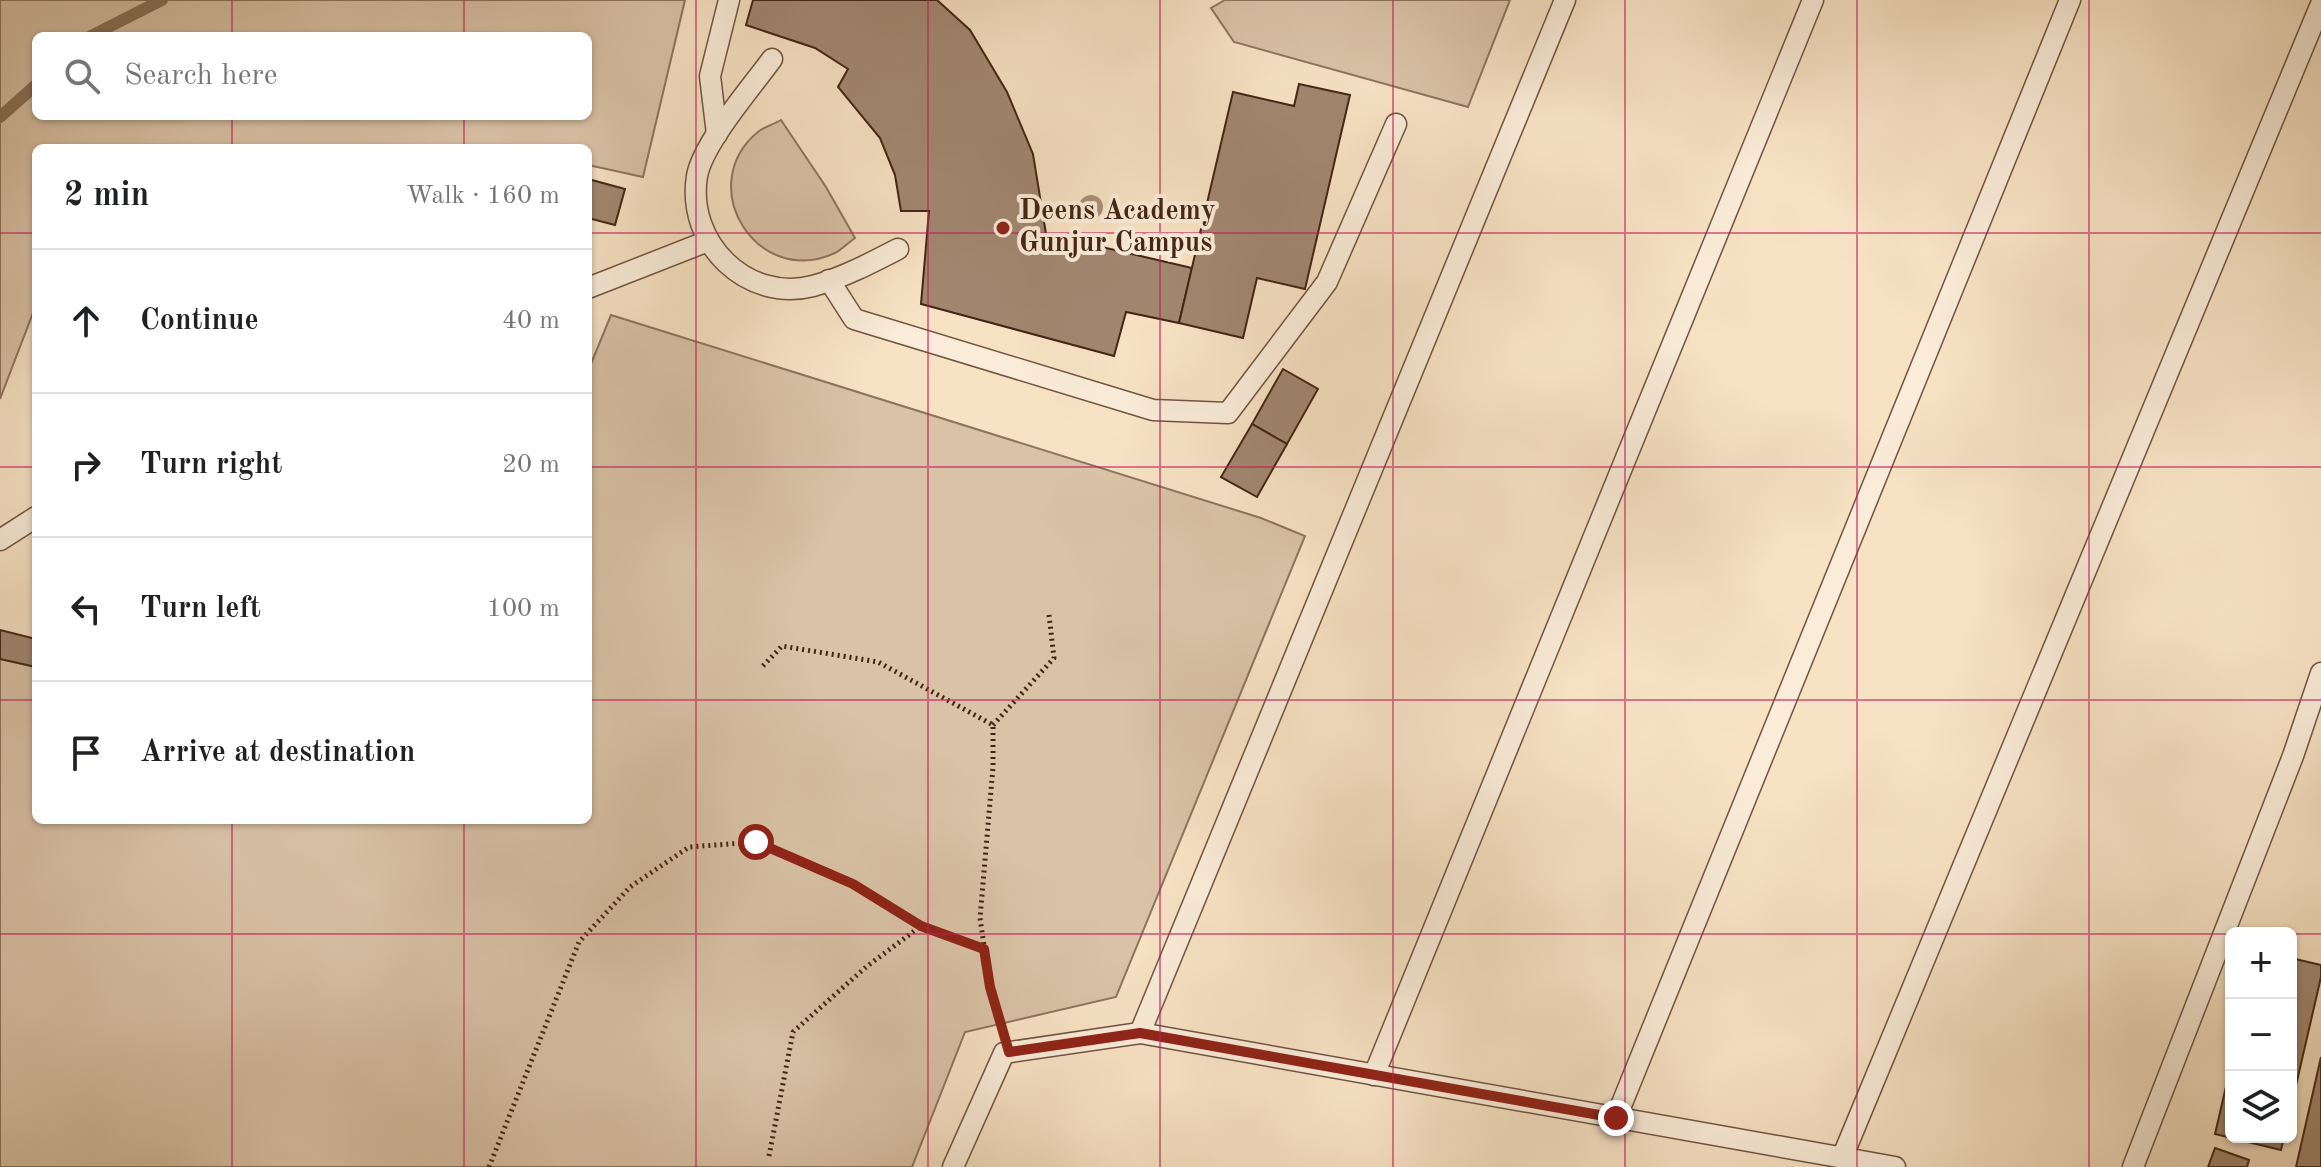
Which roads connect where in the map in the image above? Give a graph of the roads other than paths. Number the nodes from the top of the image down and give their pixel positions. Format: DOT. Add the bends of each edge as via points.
graph roads {
  1 [pos="729,0"];
  2 [pos="1565,0"];
  3 [pos="1813,0"];
  4 [pos="2070,0"];
  5 [pos="2321,4"];
  6 [pos="772,59"];
  7 [pos="1396,124"];
  8 [pos="717,134"];
  9 [pos="708,241"];
  10 [pos="898,249"];
  11 [pos="829,280"];
  12 [pos="592,286"];
  13 [pos="32,520"];
  14 [pos="0,540"];
  15 [pos="2321,673"];
  16 [pos="1140,1033"];
  17 [pos="1374,1075"];
  18 [pos="1616,1118"];
  19 [pos="1842,1158"];
  20 [pos="953,1167"];
  21 [pos="1895,1167"];
  22 [pos="2133,1167"];
  1 -- 8 [label="lane" via="710,76"];
  2 -- 16 [label="lane"];
  3 -- 17 [label="lane"];
  4 -- 18 [label="lane"];
  5 -- 19 [label="lane"];
  6 -- 8 [label="lane"];
  7 -- 11 [label="lane" via="1327,282 1228,413 1153,410 854,319"];
  8 -- 9 [label="lane" via="697,175 696,206"];
  9 -- 11 [label="lane" via="723,261 749,280 780,288"];
  9 -- 12 [label="lane"];
  10 -- 11 [label="lane"];
  13 -- 14 [label="lane"];
  15 -- 22 [label="lane"];
  16 -- 17 [label="lane"];
  16 -- 20 [label="lane" via="1004,1053"];
  17 -- 18 [label="lane"];
  18 -- 19 [label="lane"];
  19 -- 21 [label="lane"];
}
